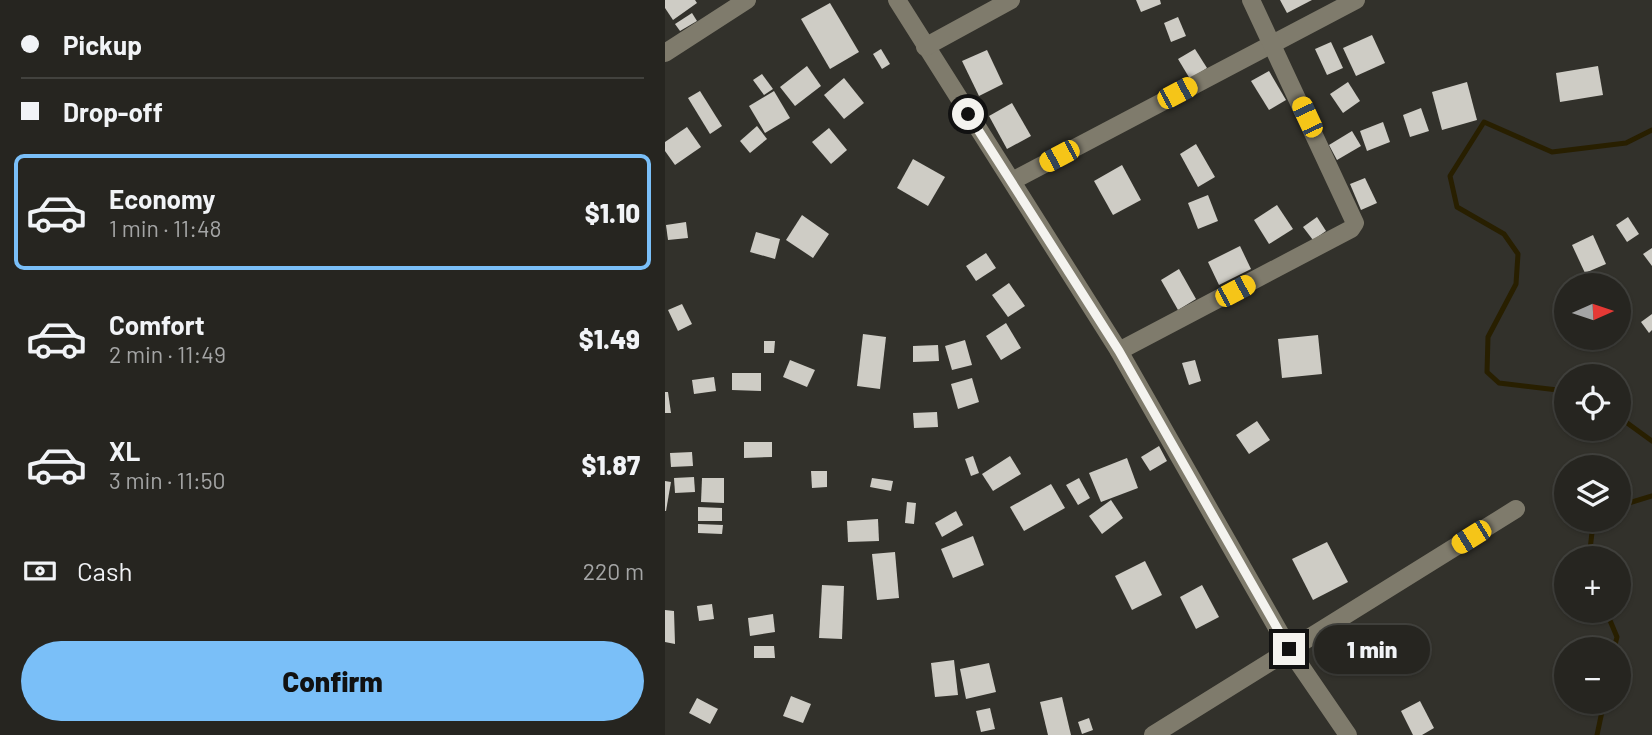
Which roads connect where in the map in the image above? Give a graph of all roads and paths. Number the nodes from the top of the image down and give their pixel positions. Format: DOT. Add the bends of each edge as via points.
graph roads {
  1 [pos="747,0"];
  2 [pos="897,0"];
  3 [pos="1011,0"];
  4 [pos="1251,0"];
  5 [pos="1356,0"];
  6 [pos="1272,43"];
  7 [pos="925,47"];
  8 [pos="665,53"];
  9 [pos="1012,181"];
  10 [pos="1119,351"];
  11 [pos="1516,509"];
  12 [pos="1289,649"];
  13 [pos="1153,735"];
  14 [pos="1348,735"];
  1 -- 8 [label="street"];
  2 -- 7 [label="street"];
  3 -- 7 [label="street"];
  4 -- 6 [label="street"];
  5 -- 6 [label="street"];
  6 -- 9 [label="street"];
  6 -- 10 [label="street" via="1355,223 1308,253"];
  7 -- 9 [label="street"];
  9 -- 10 [label="street"];
  10 -- 12 [label="street"];
  11 -- 12 [label="street"];
  12 -- 13 [label="street"];
  12 -- 14 [label="street"];
}
